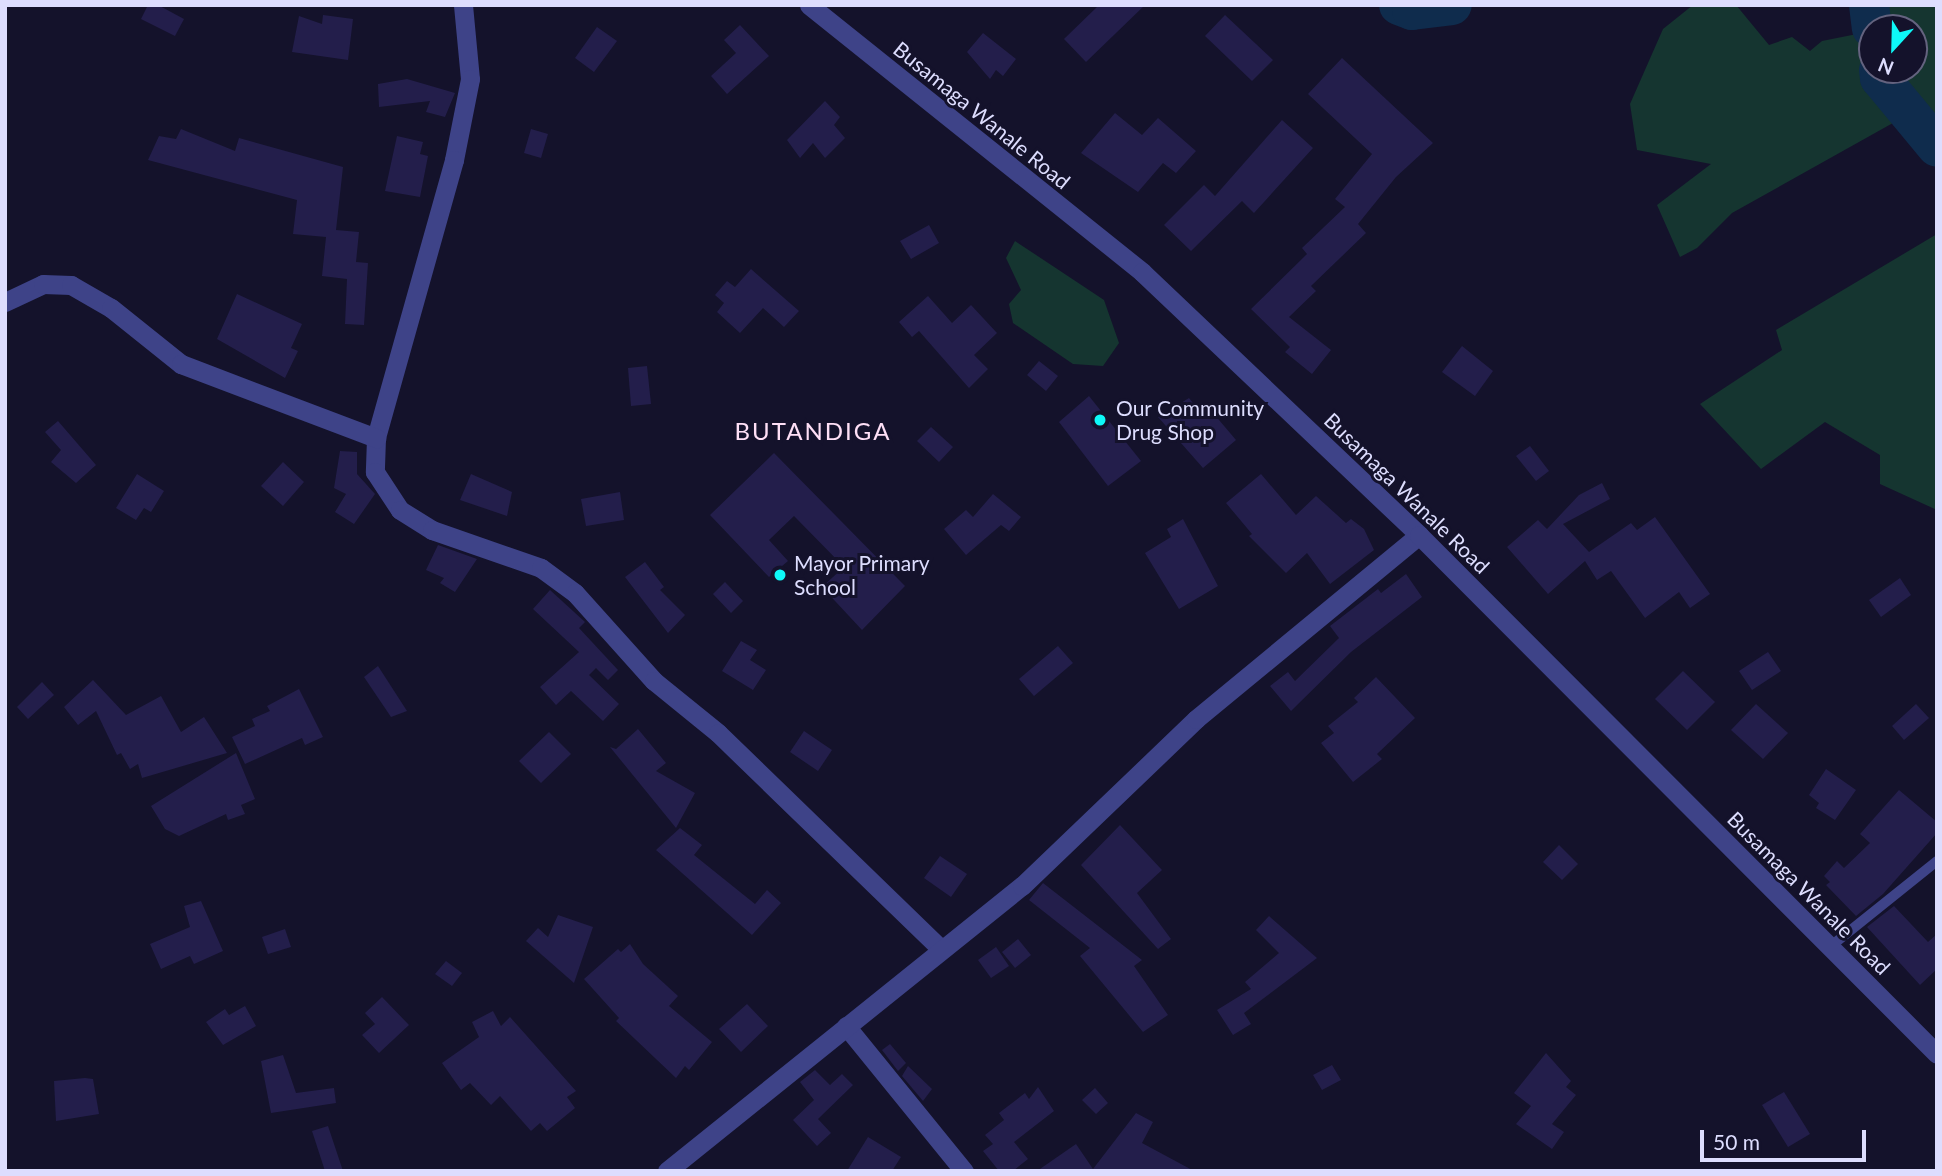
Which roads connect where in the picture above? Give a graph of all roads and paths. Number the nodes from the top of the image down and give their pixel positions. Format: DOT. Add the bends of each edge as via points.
graph roads {
  1 [pos="463,5"];
  2 [pos="809,5"];
  3 [pos="5,302"];
  4 [pos="376,438"];
  5 [pos="1419,535"];
  6 [pos="1937,861"];
  7 [pos="1831,946"];
  8 [pos="940,948"];
  9 [pos="846,1026"];
  10 [pos="1937,1054"];
  11 [pos="667,1171"];
  12 [pos="964,1171"];
  1 -- 4 [label="street" via="470,79 454,160"];
  2 -- 5 [label="street, Busamaga Wanale Road" via="1142,272"];
  3 -- 4 [label="street" via="43,284 71,285 111,308 181,364"];
  4 -- 8 [label="street" via="375,472 400,510 432,530 541,568 575,593 654,681 718,733"];
  5 -- 7 [label="street, Busamaga Wanale Road"];
  5 -- 8 [label="street" via="1196,719 1022,886"];
  6 -- 7 [label="lane"];
  7 -- 10 [label="street, Busamaga Wanale Road"];
  8 -- 9 [label="street"];
  9 -- 11 [label="street"];
  9 -- 12 [label="street"];
}
